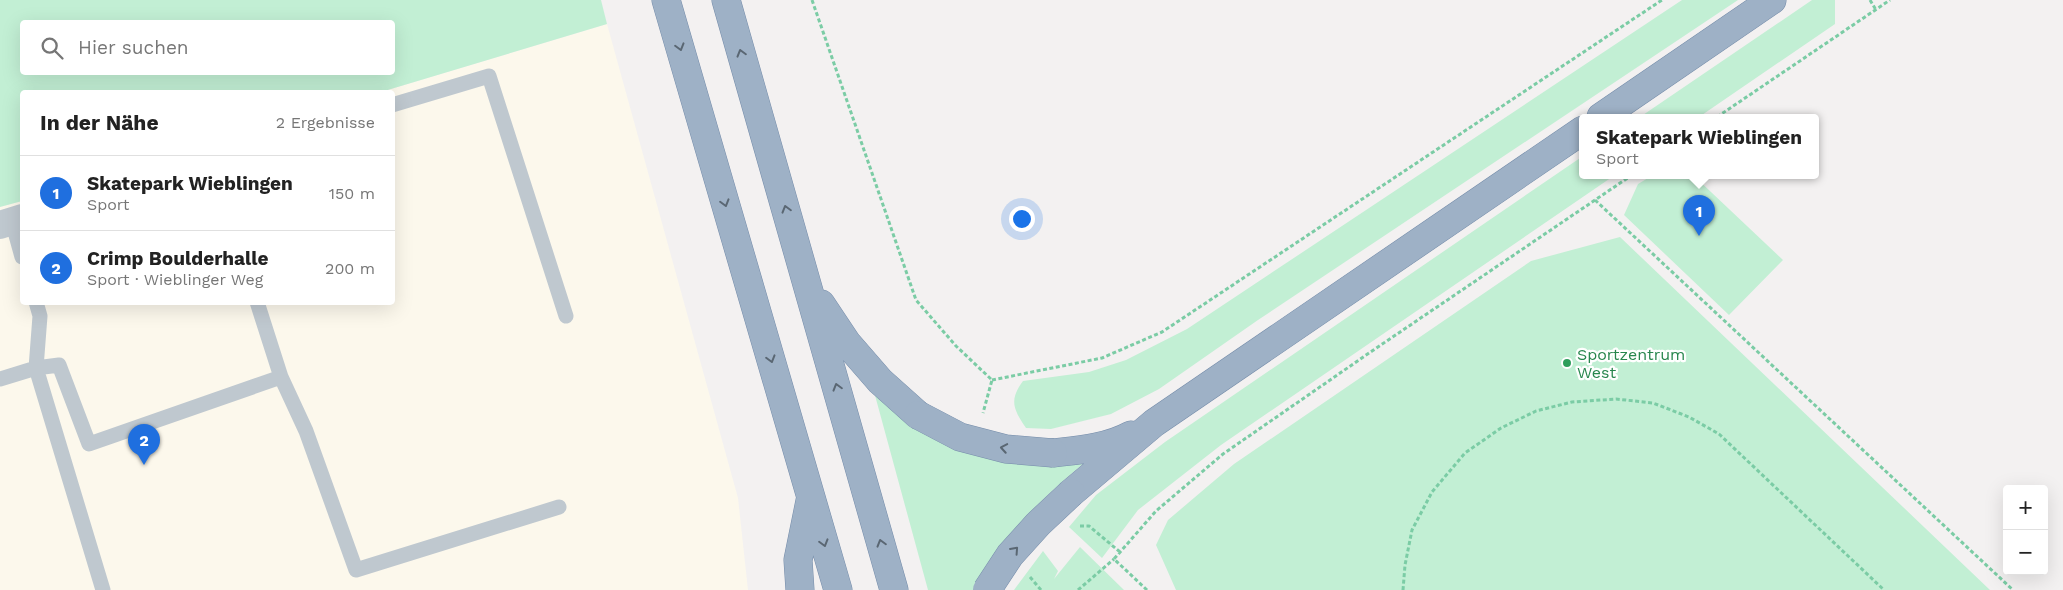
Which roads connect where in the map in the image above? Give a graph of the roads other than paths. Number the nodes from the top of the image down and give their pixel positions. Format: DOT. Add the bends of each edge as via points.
graph roads {
  1 [pos="666,0"];
  2 [pos="726,0"];
  3 [pos="1772,0"];
  4 [pos="395,104"];
  5 [pos="1605,114"];
  6 [pos="1579,133"];
  7 [pos="11,221"];
  8 [pos="20,250"];
  9 [pos="799,256"];
  10 [pos="37,305"];
  11 [pos="257,305"];
  12 [pos="566,316"];
  13 [pos="36,368"];
  14 [pos="281,377"];
  15 [pos="0,379"];
  16 [pos="1154,423"];
  17 [pos="811,497"];
  18 [pos="559,507"];
  19 [pos="103,590"];
  20 [pos="800,590"];
  21 [pos="838,590"];
  22 [pos="894,590"];
  23 [pos="987,590"];
  1 -- 17 [label="highway, one-way"];
  9 -- 2 [label="highway, one-way"];
  3 -- 5 [label="highway"];
  4 -- 12 [label="lane" via="489,76"];
  6 -- 16 [label="highway"];
  7 -- 8 [label="lane"];
  16 -- 9 [label="highway, one-way, bridge" via="1120,441 1090,449 1053,453 1006,449 960,437 918,415 880,381 847,343 819,301"];
  22 -- 9 [label="highway, one-way"];
  10 -- 13 [label="lane" via="40,316"];
  11 -- 14 [label="lane"];
  13 -- 14 [label="lane" via="59,365 89,444"];
  13 -- 15 [label="lane"];
  13 -- 19 [label="lane"];
  14 -- 18 [label="lane" via="306,431 356,570"];
  23 -- 16 [label="highway, one-way, bridge" via="1010,555 1038,524"];
  17 -- 20 [label="highway" via="798,560"];
  17 -- 21 [label="highway, one-way"];
}
